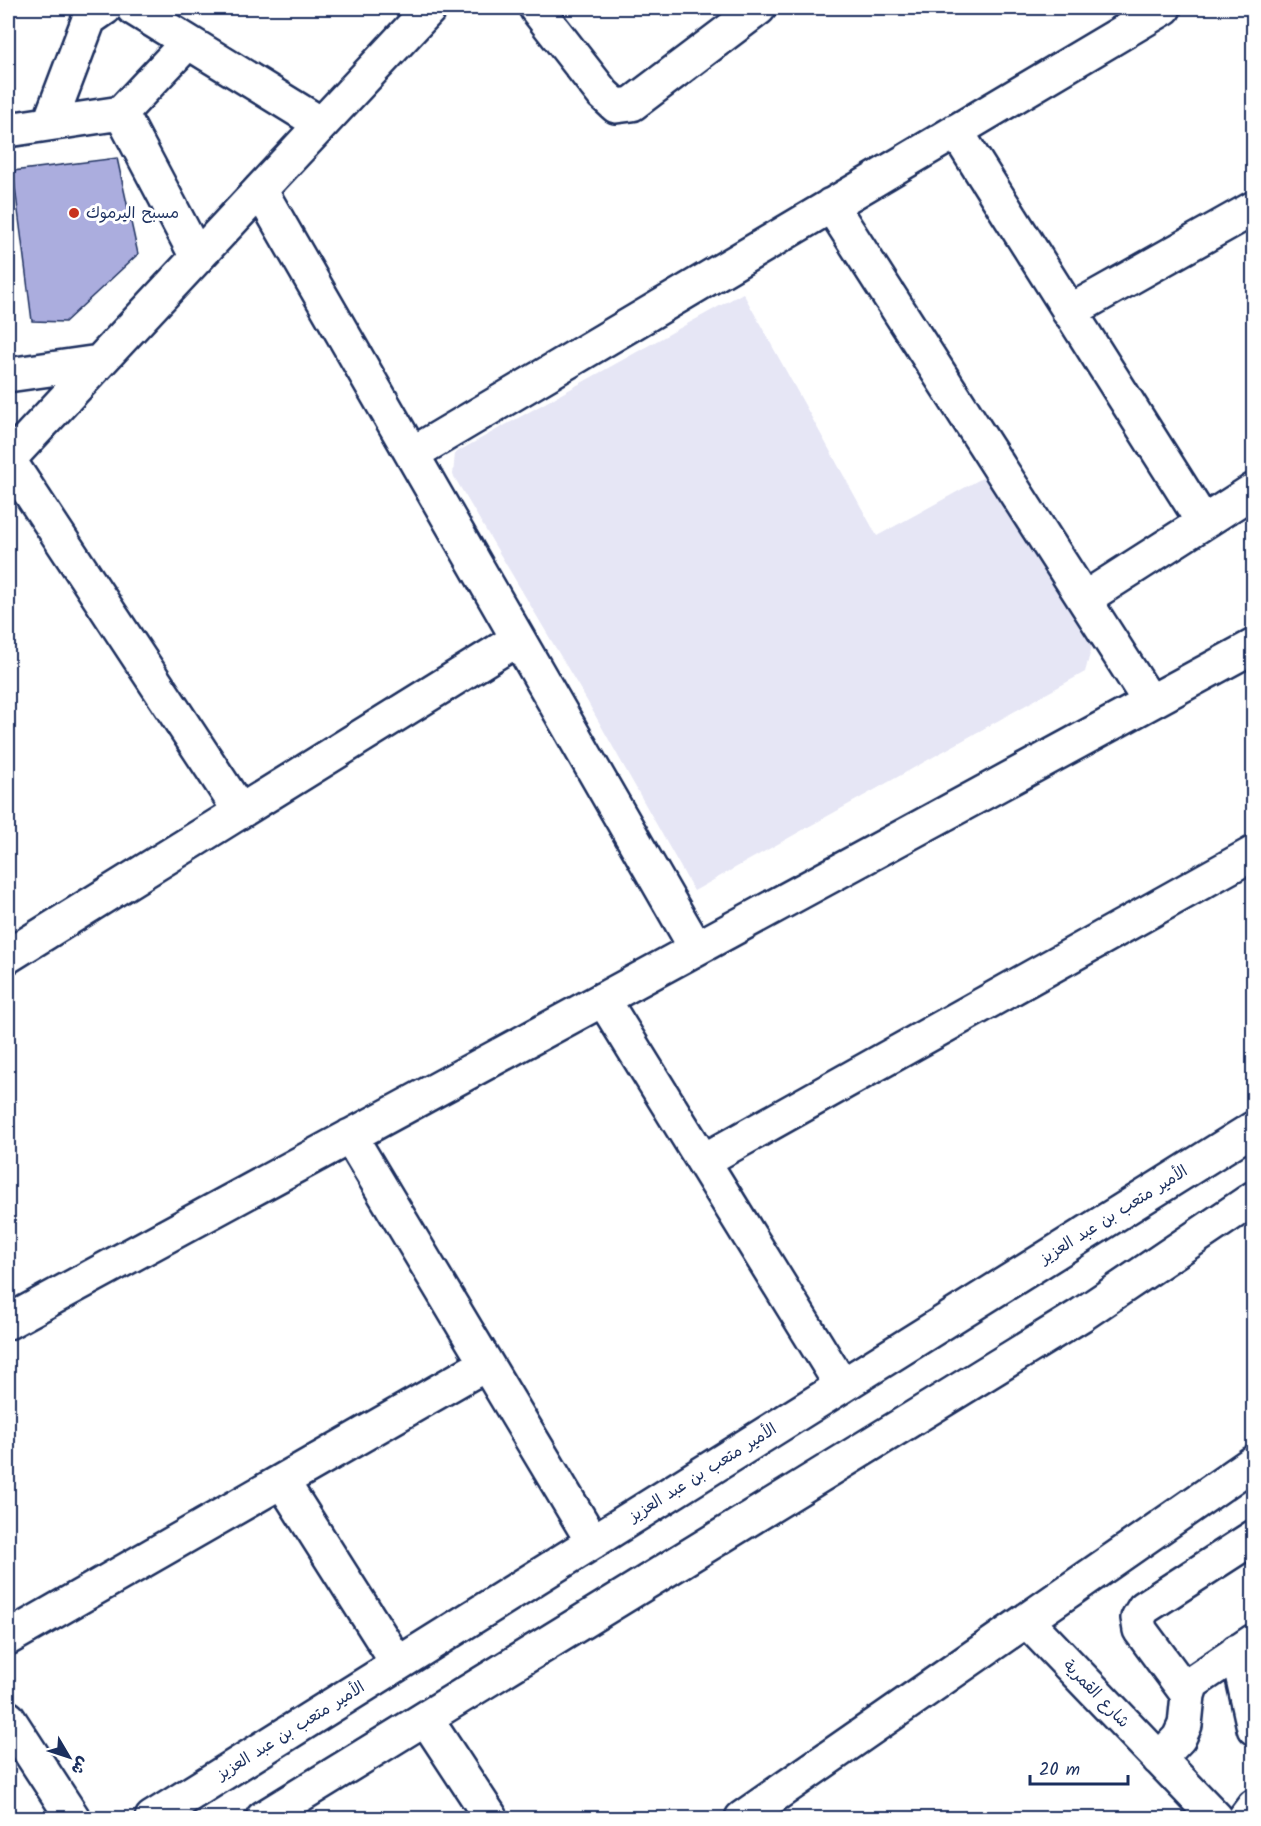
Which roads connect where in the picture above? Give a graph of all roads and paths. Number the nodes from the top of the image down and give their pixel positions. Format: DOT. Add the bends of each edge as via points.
graph roads {
  1 [pos="105,8"];
  2 [pos="133,8"];
  3 [pos="430,8"];
  4 [pos="536,8"];
  5 [pos="759,8"];
  6 [pos="1164,8"];
  7 [pos="188,42"];
  8 [pos="121,113"];
  9 [pos="50,122"];
  10 [pos="321,124"];
  11 [pos="8,130"];
  12 [pos="956,131"];
  13 [pos="260,190"];
  14 [pos="831,205"];
  15 [pos="1254,208"];
  16 [pos="197,257"];
  17 [pos="1069,312"];
  18 [pos="99,362"];
  19 [pos="8,375"];
  20 [pos="412,454"];
  21 [pos="8,460"];
  22 [pos="1254,490"];
  23 [pos="1203,522"];
  24 [pos="1084,599"];
  25 [pos="518,639"];
  26 [pos="1254,646"];
  27 [pos="1150,702"];
  28 [pos="240,812"];
  29 [pos="1253,853"];
  30 [pos="696,948"];
  31 [pos="8,956"];
  32 [pos="603,999"];
  33 [pos="1254,1128"];
  34 [pos="350,1136"];
  35 [pos="703,1161"];
  36 [pos="1254,1198"];
  37 [pos="8,1322"];
  38 [pos="486,1364"];
  39 [pos="842,1386"];
  40 [pos="1254,1462"];
  41 [pos="282,1481"];
  42 [pos="1254,1537"];
  43 [pos="593,1542"];
  44 [pos="1027,1621"];
  45 [pos="8,1638"];
  46 [pos="1245,1646"];
  47 [pos="398,1664"];
  48 [pos="1188,1695"];
  49 [pos="8,1718"];
  50 [pos="426,1719"];
  51 [pos="1254,1728"];
  52 [pos="1159,1759"];
  53 [pos="1254,1806"];
  54 [pos="73,1818"];
  55 [pos="152,1818"];
  56 [pos="263,1818"];
  57 [pos="491,1818"];
  58 [pos="742,1818"];
  59 [pos="1216,1818"];
  60 [pos="1245,1818"];
  1 -- 9 [label="street" via="89,20"];
  2 -- 7 [label="street"];
  3 -- 10 [label="street"];
  4 -- 5 [label="street" via="616,106 632,104"];
  6 -- 12 [label="street"];
  7 -- 8 [label="street"];
  7 -- 10 [label="street"];
  8 -- 9 [label="street"];
  8 -- 16 [label="street"];
  9 -- 11 [label="street"];
  10 -- 13 [label="street"];
  12 -- 14 [label="street"];
  12 -- 17 [label="street"];
  13 -- 16 [label="street"];
  13 -- 20 [label="street"];
  14 -- 20 [label="street"];
  14 -- 24 [label="street"];
  15 -- 17 [label="street"];
  16 -- 18 [label="street"];
  17 -- 23 [label="street"];
  18 -- 19 [label="street"];
  18 -- 21 [label="street"];
  20 -- 25 [label="street"];
  21 -- 28 [label="street"];
  22 -- 23 [label="street"];
  23 -- 24 [label="street"];
  24 -- 27 [label="street"];
  25 -- 28 [label="street"];
  25 -- 30 [label="street"];
  26 -- 27 [label="street"];
  27 -- 30 [label="street"];
  28 -- 31 [label="street"];
  29 -- 35 [label="street"];
  30 -- 32 [label="street"];
  32 -- 34 [label="street"];
  32 -- 35 [label="street"];
  33 -- 39 [label="street, الأمير متعب بن عبد العزيز"];
  34 -- 37 [label="street"];
  34 -- 38 [label="street"];
  35 -- 39 [label="street"];
  36 -- 50 [label="street" via="1081,1315"];
  38 -- 41 [label="street"];
  38 -- 43 [label="street"];
  39 -- 43 [label="street, الأمير متعب بن عبد العزيز"];
  40 -- 44 [label="street"];
  41 -- 45 [label="street"];
  41 -- 47 [label="street"];
  42 -- 48 [label="street" via="1144,1608 1138,1618 1140,1630"];
  43 -- 47 [label="street, الأمير متعب بن عبد العزيز"];
  44 -- 52 [label="street, شارع القمرية"];
  44 -- 58 [label="street"];
  46 -- 48 [label="street" via="1192,1683"];
  46 -- 51 [label="street"];
  47 -- 55 [label="street, الأمير متعب بن عبد العزيز"];
  48 -- 52 [label="street" via="1185,1725 1179,1738"];
  49 -- 54 [label="street"];
  50 -- 56 [label="street"];
  50 -- 57 [label="street"];
  52 -- 59 [label="street, شارع القمرية"];
  53 -- 60 [label="street"];
}
